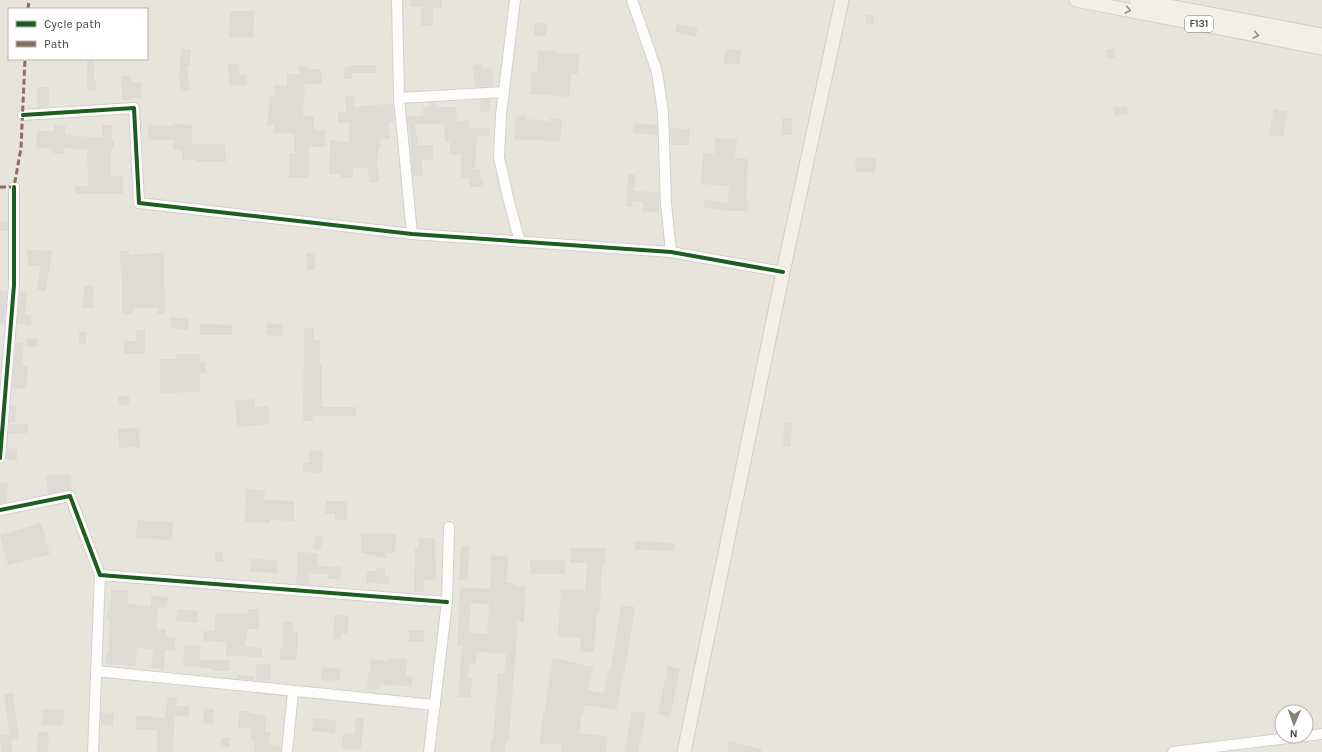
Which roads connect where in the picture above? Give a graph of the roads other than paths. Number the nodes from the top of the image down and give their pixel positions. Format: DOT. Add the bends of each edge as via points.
graph roads {
  1 [pos="397,0"];
  2 [pos="515,0"];
  3 [pos="632,0"];
  4 [pos="842,0"];
  5 [pos="1076,0"];
  6 [pos="1136,0"];
  7 [pos="1322,35"];
  8 [pos="1322,48"];
  9 [pos="504,92"];
  10 [pos="399,98"];
  11 [pos="22,115"];
  12 [pos="14,187"];
  13 [pos="412,234"];
  14 [pos="520,242"];
  15 [pos="671,252"];
  16 [pos="783,272"];
  17 [pos="0,458"];
  18 [pos="0,510"];
  19 [pos="449,527"];
  20 [pos="100,575"];
  21 [pos="447,602"];
  22 [pos="96,671"];
  23 [pos="292,692"];
  24 [pos="435,705"];
  25 [pos="1322,734"];
  26 [pos="93,752"];
  27 [pos="287,752"];
  28 [pos="430,752"];
  29 [pos="684,752"];
  30 [pos="1173,752"];
  1 -- 10 [label="street"];
  2 -- 9 [label="street"];
  3 -- 15 [label="street" via="657,72 663,113 666,203"];
  4 -- 16 [label="main road"];
  5 -- 8 [label="main road, F131, one-way"];
  6 -- 7 [label="main road, F131"];
  9 -- 10 [label="street"];
  9 -- 14 [label="street" via="499,157"];
  10 -- 13 [label="street"];
  11 -- 13 [label="street" via="134,108 139,203"];
  12 -- 17 [label="street" via="14,285"];
  13 -- 14 [label="street"];
  14 -- 15 [label="street"];
  15 -- 16 [label="street"];
  16 -- 29 [label="main road"];
  18 -- 20 [label="street" via="70,496"];
  19 -- 21 [label="street"];
  20 -- 21 [label="street"];
  20 -- 22 [label="street"];
  21 -- 24 [label="street"];
  22 -- 23 [label="street"];
  22 -- 26 [label="street"];
  23 -- 24 [label="street"];
  23 -- 27 [label="street"];
  24 -- 28 [label="street"];
  25 -- 30 [label="street"];
}
